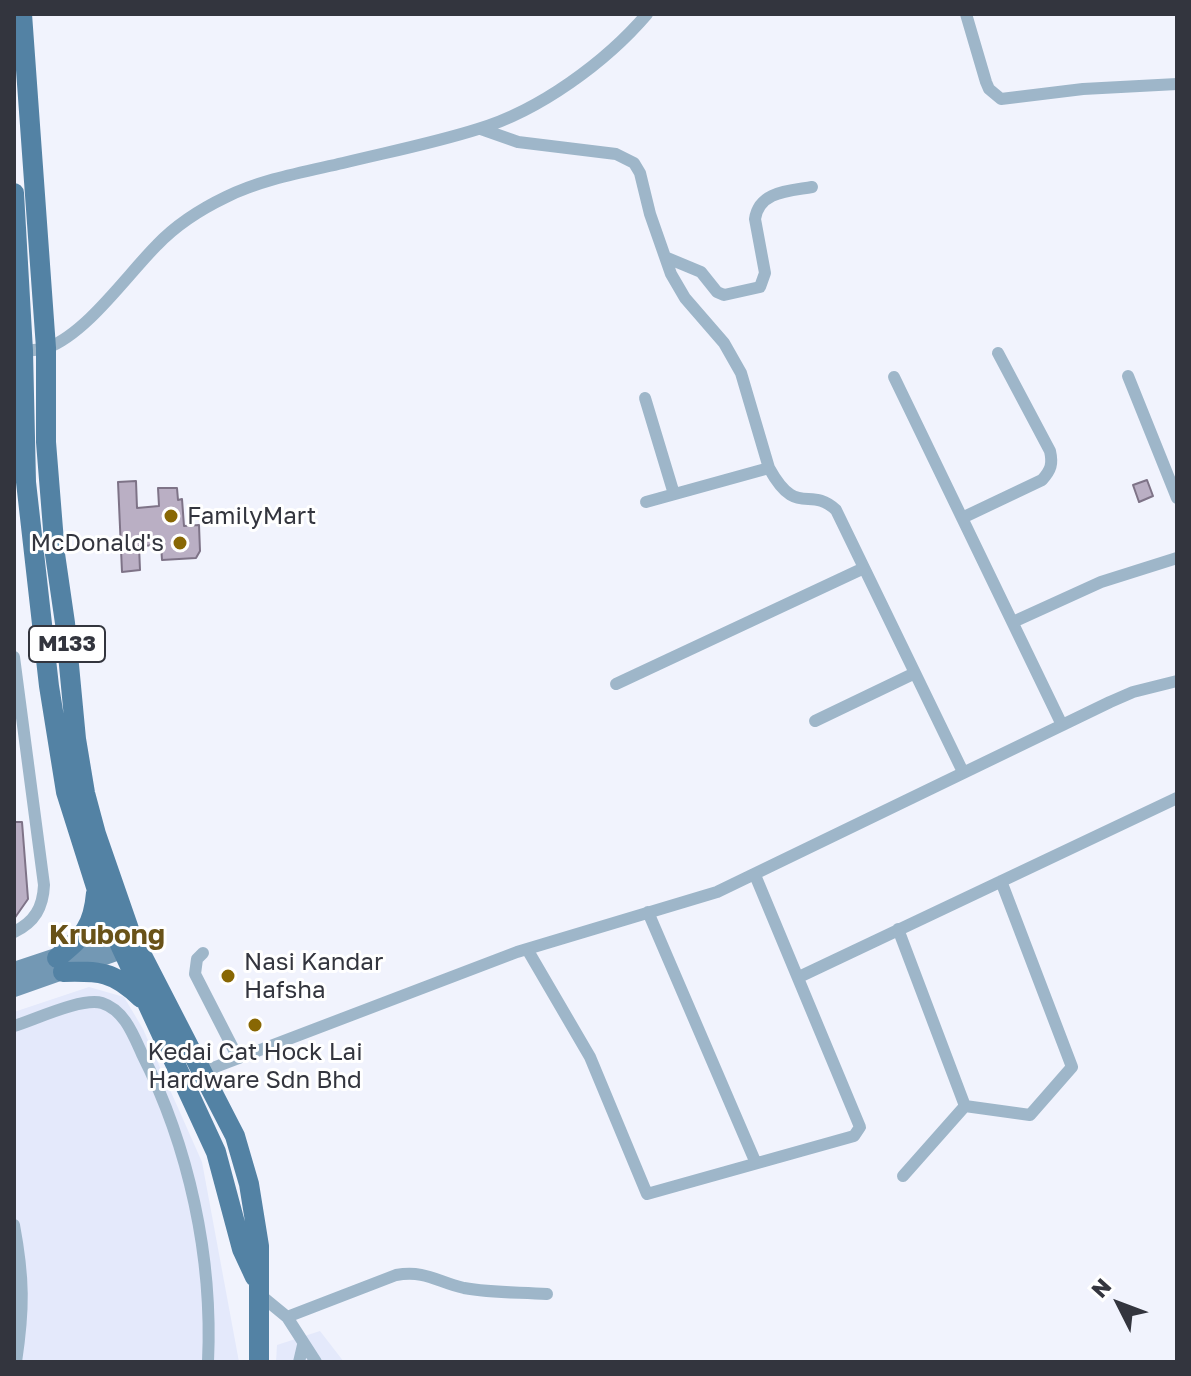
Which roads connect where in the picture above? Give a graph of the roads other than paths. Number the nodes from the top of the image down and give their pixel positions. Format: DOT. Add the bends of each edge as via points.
graph roads {
  1 [pos="22,14"];
  2 [pos="647,14"];
  3 [pos="966,14"];
  4 [pos="1177,84"];
  5 [pos="481,129"];
  6 [pos="812,187"];
  7 [pos="14,193"];
  8 [pos="665,257"];
  9 [pos="46,348"];
  10 [pos="23,351"];
  11 [pos="998,353"];
  12 [pos="1128,376"];
  13 [pos="894,377"];
  14 [pos="645,398"];
  15 [pos="769,468"];
  16 [pos="20,484"];
  17 [pos="674,494"];
  18 [pos="1177,498"];
  19 [pos="646,502"];
  20 [pos="962,518"];
  21 [pos="1177,558"];
  22 [pos="864,568"];
  23 [pos="1013,622"];
  24 [pos="14,657"];
  25 [pos="915,673"];
  26 [pos="1177,681"];
  27 [pos="616,684"];
  28 [pos="815,721"];
  29 [pos="1062,725"];
  30 [pos="963,772"];
  31 [pos="1177,798"];
  32 [pos="755,875"];
  33 [pos="1001,881"];
  34 [pos="96,887"];
  35 [pos="648,912"];
  36 [pos="898,929"];
  37 [pos="14,932"];
  38 [pos="126,941"];
  39 [pos="527,949"];
  40 [pos="203,953"];
  41 [pos="60,965"];
  42 [pos="14,971"];
  43 [pos="799,977"];
  44 [pos="14,988"];
  45 [pos="147,1004"];
  46 [pos="14,1026"];
  47 [pos="238,1058"];
  48 [pos="192,1076"];
  49 [pos="965,1106"];
  50 [pos="755,1161"];
  51 [pos="903,1176"];
  52 [pos="14,1225"];
  53 [pos="258,1289"];
  54 [pos="547,1294"];
  55 [pos="287,1317"];
  56 [pos="303,1345"];
  57 [pos="16,1362"];
  58 [pos="208,1362"];
  59 [pos="259,1362"];
  60 [pos="299,1362"];
  61 [pos="316,1362"];
  1 -- 9 [label="main road, M133"];
  2 -- 5 [label="street" via="569,83"];
  3 -- 4 [label="street" via="986,82 1001,99"];
  5 -- 8 [label="street" via="518,142 616,154 634,163"];
  5 -- 9 [label="street" via="263,182 228,196 176,227 73,333"];
  6 -- 8 [label="street" via="776,194 756,211 765,273 760,287 724,295 701,272"];
  7 -- 10 [label="main road, M133"];
  8 -- 15 [label="street" via="685,298 737,366"];
  9 -- 10 [label="street"];
  9 -- 38 [label="main road, M133" via="47,451 76,739 85,793"];
  10 -- 16 [label="main road, M133"];
  11 -- 20 [label="street" via="1053,461 1042,480"];
  12 -- 18 [label="street"];
  13 -- 20 [label="street"];
  14 -- 17 [label="street"];
  15 -- 17 [label="street"];
  15 -- 22 [label="street" via="778,485 795,499 821,500 836,510"];
  16 -- 34 [label="main road, M133" via="56,743"];
  17 -- 19 [label="street"];
  20 -- 23 [label="street"];
  21 -- 23 [label="street" via="1101,582"];
  22 -- 25 [label="street"];
  22 -- 27 [label="street"];
  23 -- 29 [label="street"];
  24 -- 37 [label="street" via="44,885 38,912"];
  25 -- 28 [label="street"];
  25 -- 30 [label="street"];
  26 -- 29 [label="street" via="1133,692"];
  29 -- 30 [label="street"];
  30 -- 32 [label="street"];
  31 -- 33 [label="street"];
  32 -- 35 [label="street"];
  32 -- 43 [label="street"];
  33 -- 36 [label="street"];
  33 -- 49 [label="street" via="1072,1067 1030,1115"];
  34 -- 38 [label="main road, M133"];
  34 -- 41 [label="main road" via="94,915"];
  35 -- 39 [label="street"];
  35 -- 50 [label="street"];
  36 -- 43 [label="street"];
  36 -- 49 [label="street"];
  38 -- 41 [label="street"];
  38 -- 45 [label="main road, M133"];
  38 -- 48 [label="main road, M133"];
  39 -- 47 [label="street"];
  39 -- 50 [label="street" via="590,1057 647,1194"];
  40 -- 47 [label="street" via="195,974"];
  41 -- 42 [label="street"];
  41 -- 44 [label="street"];
  41 -- 45 [label="main road" via="115,976"];
  43 -- 50 [label="street" via="860,1127 854,1136"];
  45 -- 48 [label="main road, M133"];
  46 -- 58 [label="street" via="88,1001 114,1008 128,1025 164,1098 186,1170 203,1248"];
  47 -- 48 [label="street"];
  48 -- 53 [label="main road, M133"];
  49 -- 51 [label="street"];
  52 -- 57 [label="street" via="23,1280"];
  53 -- 55 [label="street"];
  53 -- 59 [label="main road, M133"];
  54 -- 55 [label="street" via="467,1289 431,1275 408,1273"];
  55 -- 56 [label="street"];
  56 -- 60 [label="street"];
  56 -- 61 [label="street"];
}
